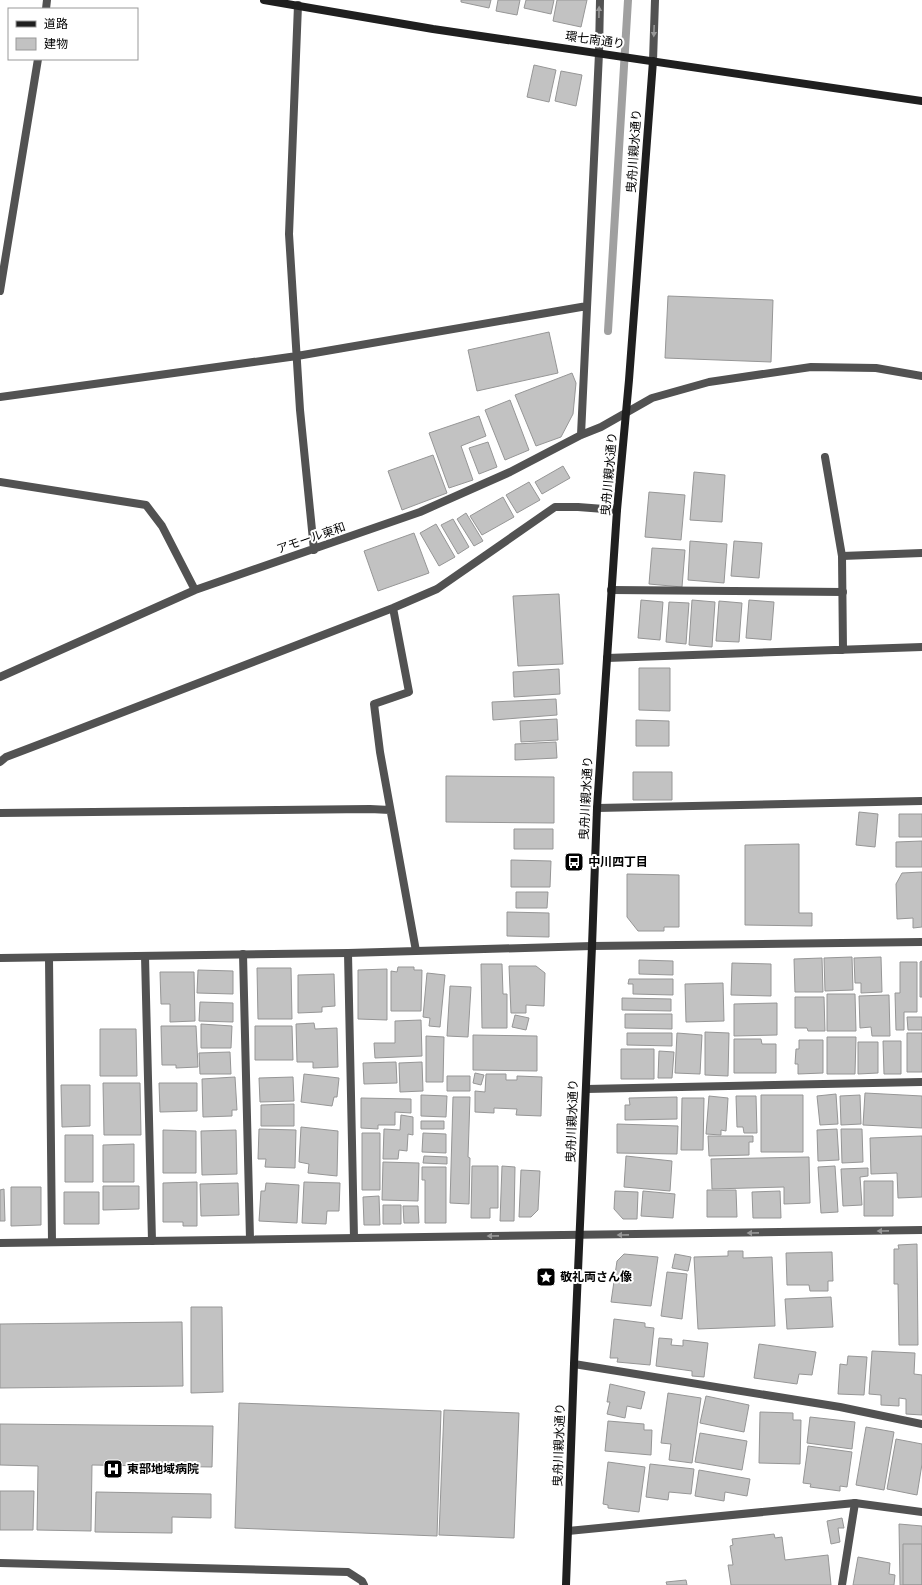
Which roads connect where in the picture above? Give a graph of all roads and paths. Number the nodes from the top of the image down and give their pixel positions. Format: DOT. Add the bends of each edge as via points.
graph roads {
  1 [pos="264,0"];
  2 [pos="600,0"];
  3 [pos="655,0"];
  4 [pos="298,5"];
  5 [pos="599,53"];
  6 [pos="38,60"];
  7 [pos="653,61"];
  8 [pos="922,101"];
  9 [pos="4,243"];
  10 [pos="0,291"];
  11 [pos="587,306"];
  12 [pos="297,356"];
  13 [pos="922,376"];
  14 [pos="0,397"];
  15 [pos="626,414"];
  16 [pos="581,435"];
  17 [pos="825,457"];
  18 [pos="0,482"];
  19 [pos="617,510"];
  20 [pos="314,550"];
  21 [pos="922,553"];
  22 [pos="842,556"];
  23 [pos="195,590"];
  24 [pos="612,590"];
  25 [pos="843,592"];
  26 [pos="393,608"];
  27 [pos="922,647"];
  28 [pos="843,650"];
  29 [pos="607,658"];
  30 [pos="0,677"];
  31 [pos="0,762"];
  32 [pos="922,801"];
  33 [pos="596,808"];
  34 [pos="390,810"];
  35 [pos="0,812"];
  36 [pos="922,942"];
  37 [pos="592,946"];
  38 [pos="416,951"];
  39 [pos="348,953"];
  40 [pos="243,954"];
  41 [pos="146,956"];
  42 [pos="0,958"];
  43 [pos="49,958"];
  44 [pos="922,1082"];
  45 [pos="586,1089"];
  46 [pos="922,1230"];
  47 [pos="580,1235"];
  48 [pos="354,1238"];
  49 [pos="250,1239"];
  50 [pos="152,1241"];
  51 [pos="52,1242"];
  52 [pos="0,1243"];
  53 [pos="574,1364"];
  54 [pos="922,1424"];
  55 [pos="855,1503"];
  56 [pos="922,1512"];
  57 [pos="568,1531"];
  58 [pos="0,1563"];
  59 [pos="364,1585"];
  60 [pos="566,1585"];
  61 [pos="842,1585"];
  1 -- 4 [label="street, 環七南通り"];
  5 -- 2 [label="street, one-way"];
  3 -- 7 [label="street, one-way"];
  4 -- 5 [label="street, 環七南通り" via="433,29"];
  4 -- 12 [label="street" via="289,234"];
  5 -- 7 [label="street, 環七南通り"];
  5 -- 11 [label="street"];
  6 -- 9 [label="street"];
  7 -- 8 [label="street, 環七南通り"];
  7 -- 15 [label="street, 曳舟川親水通り"];
  9 -- 10 [label="street"];
  11 -- 12 [label="street"];
  11 -- 16 [label="street"];
  12 -- 14 [label="street"];
  12 -- 20 [label="street"];
  13 -- 15 [label="street, アモール東和" via="876,368 811,367 708,382 652,398"];
  15 -- 16 [label="street, アモール東和"];
  15 -- 19 [label="street, 曳舟川親水通り"];
  16 -- 20 [label="street, アモール東和" via="510,472 420,512"];
  17 -- 22 [label="street"];
  18 -- 23 [label="street" via="146,505 162,526"];
  19 -- 24 [label="street, 曳舟川親水通り"];
  19 -- 26 [label="street" via="555,507 437,588"];
  20 -- 23 [label="street, アモール東和"];
  21 -- 22 [label="street"];
  22 -- 25 [label="street"];
  23 -- 30 [label="street, アモール東和"];
  24 -- 25 [label="street"];
  24 -- 29 [label="street, 曳舟川親水通り"];
  25 -- 28 [label="street"];
  26 -- 31 [label="street"];
  26 -- 34 [label="street" via="409,692 374,704"];
  27 -- 28 [label="street"];
  28 -- 29 [label="street"];
  29 -- 33 [label="street, 曳舟川親水通り"];
  32 -- 33 [label="street"];
  33 -- 37 [label="street, 曳舟川親水通り"];
  34 -- 35 [label="street"];
  34 -- 38 [label="street"];
  36 -- 37 [label="street"];
  37 -- 38 [label="street"];
  37 -- 45 [label="street, 曳舟川親水通り"];
  38 -- 39 [label="street"];
  39 -- 40 [label="street"];
  39 -- 48 [label="street"];
  40 -- 41 [label="street"];
  40 -- 49 [label="street"];
  41 -- 43 [label="street"];
  41 -- 50 [label="street"];
  42 -- 43 [label="street"];
  43 -- 51 [label="street"];
  44 -- 45 [label="street"];
  45 -- 47 [label="street, 曳舟川親水通り"];
  46 -- 47 [label="street, one-way"];
  47 -- 48 [label="street, one-way"];
  47 -- 53 [label="street, 曳舟川親水通り"];
  48 -- 49 [label="street"];
  49 -- 50 [label="street"];
  50 -- 51 [label="street"];
  51 -- 52 [label="street"];
  53 -- 54 [label="street" via="840,1407"];
  53 -- 57 [label="street, 曳舟川親水通り"];
  55 -- 56 [label="street"];
  55 -- 57 [label="street"];
  55 -- 61 [label="street"];
  57 -- 60 [label="street, 曳舟川親水通り"];
  58 -- 59 [label="street" via="348,1572"];
}
